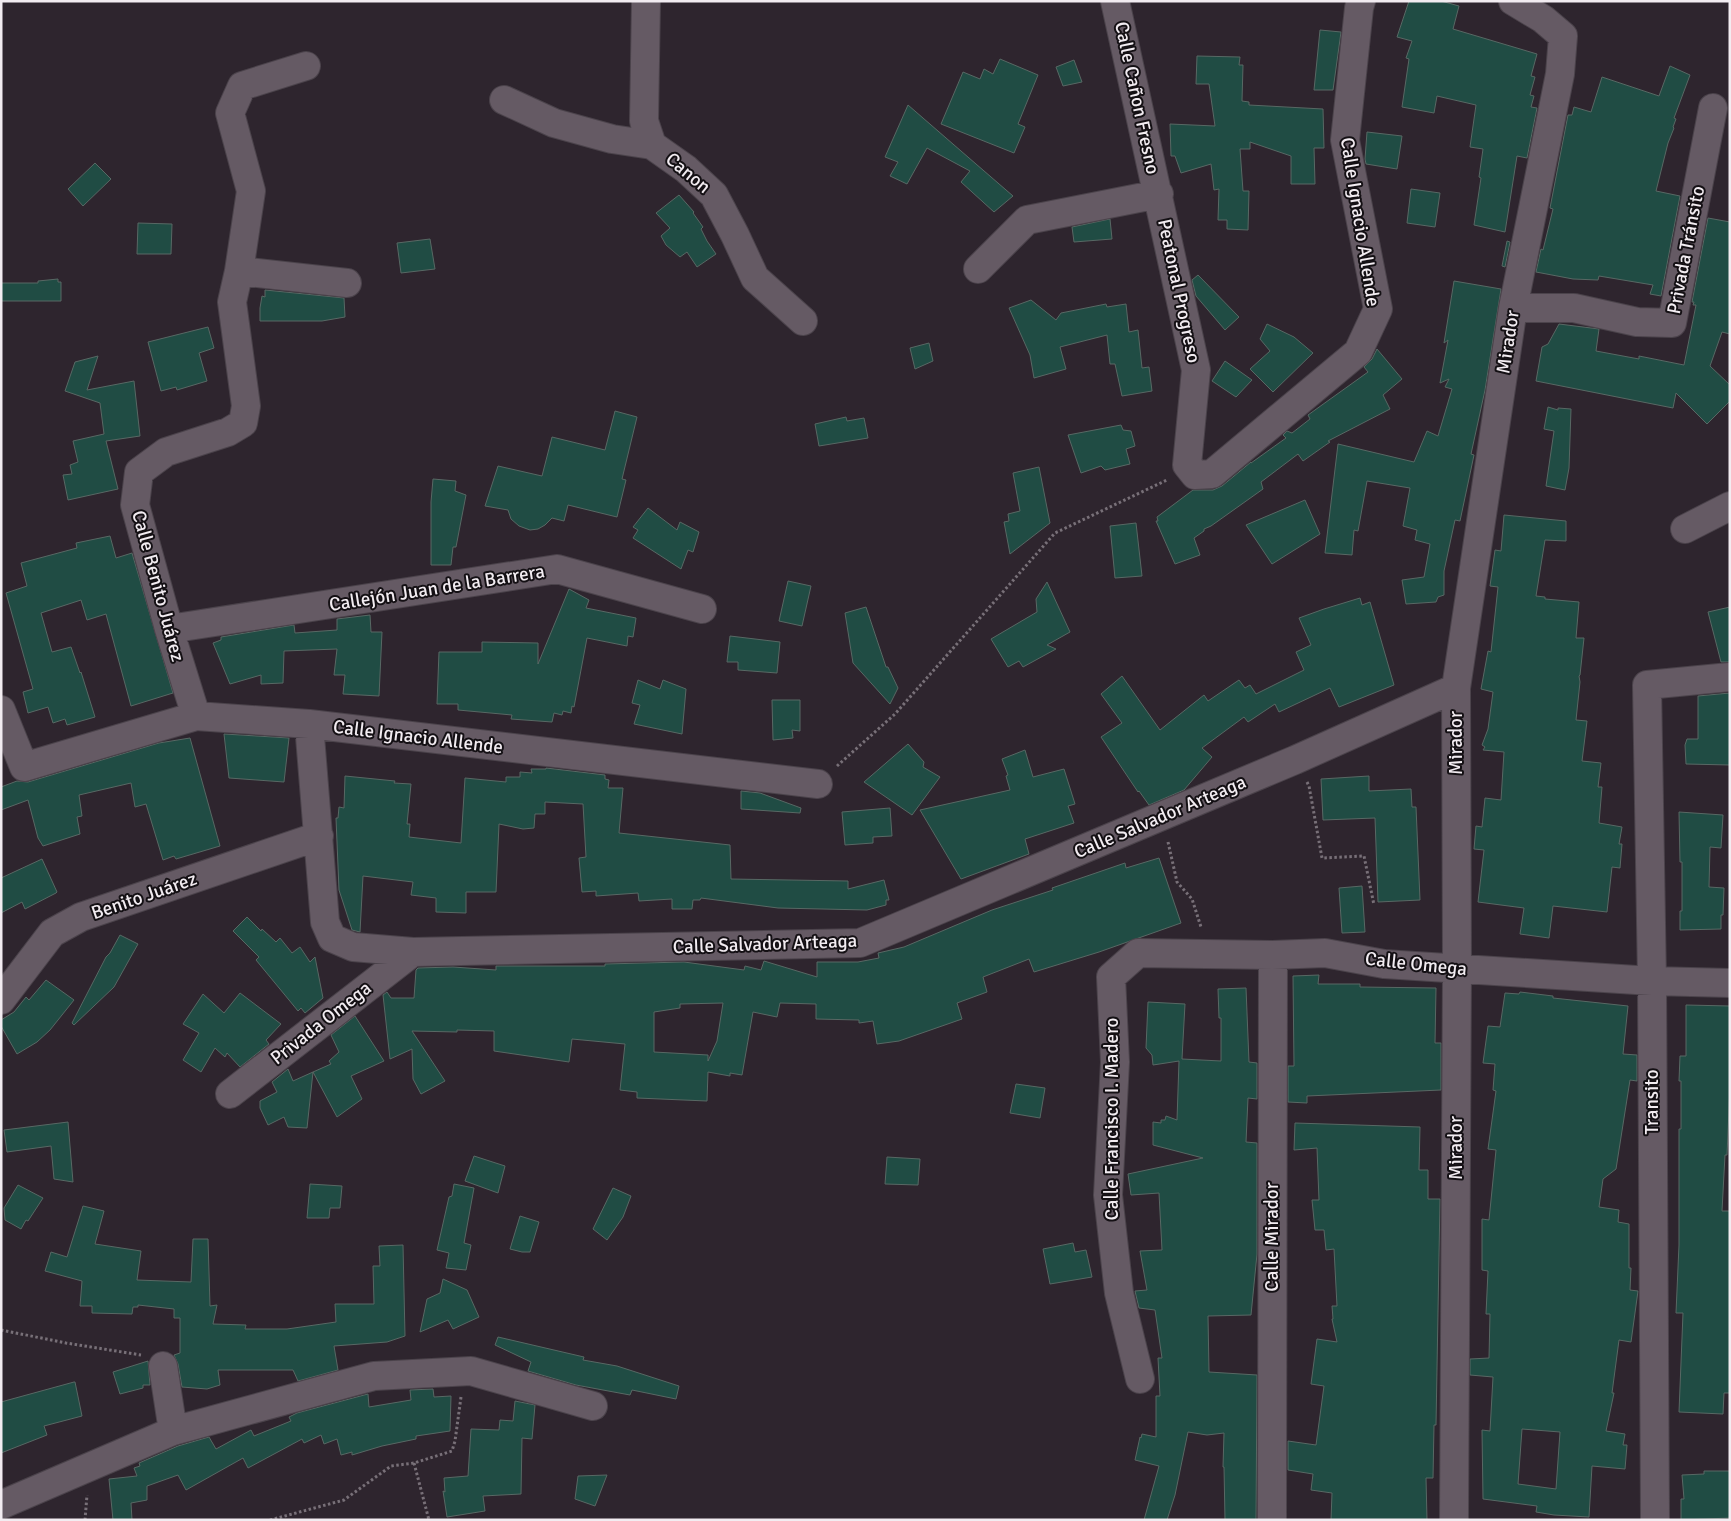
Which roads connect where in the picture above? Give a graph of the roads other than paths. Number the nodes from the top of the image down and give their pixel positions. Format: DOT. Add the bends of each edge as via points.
graph roads {
  1 [pos="646,1"];
  2 [pos="1115,1"];
  3 [pos="1361,1"];
  4 [pos="1513,1"];
  5 [pos="306,66"];
  6 [pos="504,100"];
  7 [pos="1713,108"];
  8 [pos="652,145"];
  9 [pos="1159,194"];
  10 [pos="978,269"];
  11 [pos="239,271"];
  12 [pos="347,283"];
  13 [pos="1513,308"];
  14 [pos="803,321"];
  15 [pos="1195,475"];
  16 [pos="1730,506"];
  17 [pos="1685,529"];
  18 [pos="702,609"];
  19 [pos="169,629"];
  20 [pos="1730,677"];
  21 [pos="1456,688"];
  22 [pos="1,710"];
  23 [pos="196,716"];
  24 [pos="309,724"];
  25 [pos="818,784"];
  26 [pos="319,836"];
  27 [pos="413,952"];
  28 [pos="1273,955"];
  29 [pos="1457,969"];
  30 [pos="1111,977"];
  31 [pos="1652,981"];
  32 [pos="1730,982"];
  33 [pos="1,1000"];
  34 [pos="230,1094"];
  35 [pos="163,1366"];
  36 [pos="1140,1379"];
  37 [pos="593,1406"];
  38 [pos="173,1431"];
  39 [pos="1,1506"];
  40 [pos="1272,1520"];
  41 [pos="1454,1520"];
  42 [pos="1655,1520"];
  1 -- 8 [label="street, Canon" via="644,121"];
  2 -- 9 [label="street, Calle Cañon Fresno"];
  3 -- 15 [label="street, Calle Ignacio Allende" via="1344,140 1378,309 1358,352 1212,474"];
  4 -- 13 [label="street, Mirador" via="1563,36 1560,74"];
  5 -- 11 [label="street, Calle Benito Juárez" via="242,86 230,113 251,191"];
  6 -- 8 [label="street" via="554,123 612,139"];
  7 -- 13 [label="street, Privada Tránsito" via="1672,323 1636,322 1574,308"];
  8 -- 14 [label="street, Canon" via="686,169 714,195 755,278"];
  9 -- 10 [label="street" via="1026,220"];
  9 -- 15 [label="street, Peatonal Progreso" via="1196,370 1187,465"];
  11 -- 12 [label="street"];
  11 -- 19 [label="street, Calle Benito Juárez" via="232,302 246,406 243,423 228,432 166,452 139,472 135,505"];
  13 -- 21 [label="street, Mirador"];
  16 -- 17 [label="street"];
  18 -- 19 [label="street, Callejón Juan de la Barrera" via="556,570"];
  19 -- 23 [label="street, Calle Benito Juárez"];
  20 -- 31 [label="street, Transito" via="1647,685"];
  21 -- 27 [label="street, Calle Salvador Arteaga" via="1295,760 860,943"];
  21 -- 29 [label="street, Mirador"];
  22 -- 23 [label="street, Calle Ignacio Allende" via="24,767"];
  23 -- 24 [label="street, Calle Ignacio Allende"];
  24 -- 25 [label="street, Calle Ignacio Allende"];
  24 -- 26 [label="street, Calle Salvador Arteaga"];
  26 -- 27 [label="street, Calle Salvador Arteaga" via="325,922 332,938 353,948"];
  26 -- 33 [label="street, Benito Juárez" via="81,918 52,932"];
  27 -- 34 [label="street, Privada Omega"];
  28 -- 29 [label="street, Calle Omega" via="1325,953 1384,964"];
  28 -- 30 [label="street, Calle Omega" via="1138,953"];
  28 -- 40 [label="street, Calle Mirador"];
  29 -- 31 [label="street, Calle Omega"];
  29 -- 41 [label="street, Mirador"];
  30 -- 36 [label="street, Calle Francisco I. Madero" via="1115,1062 1108,1194 1119,1293"];
  31 -- 32 [label="street, Calle Omega"];
  31 -- 42 [label="street, Transito"];
  35 -- 38 [label="street"];
  37 -- 38 [label="street" via="471,1371 374,1376"];
  38 -- 39 [label="street"];
}
